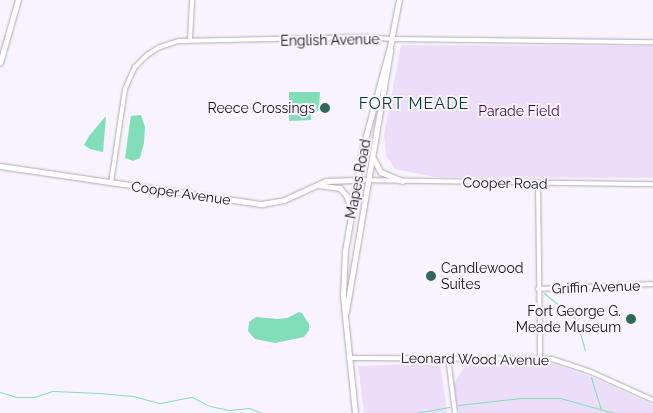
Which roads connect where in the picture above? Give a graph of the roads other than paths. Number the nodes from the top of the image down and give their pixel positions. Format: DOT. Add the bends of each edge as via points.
graph roads {
  1 [pos="18,0"];
  2 [pos="192,0"];
  3 [pos="399,0"];
  4 [pos="392,39"];
  5 [pos="190,40"];
  6 [pos="653,42"];
  7 [pos="0,63"];
  8 [pos="373,155"];
  9 [pos="0,166"];
  10 [pos="357,180"];
  11 [pos="368,180"];
  12 [pos="402,181"];
  13 [pos="538,183"];
  14 [pos="111,184"];
  15 [pos="653,184"];
  16 [pos="317,185"];
  17 [pos="351,213"];
  18 [pos="653,284"];
  19 [pos="538,289"];
  20 [pos="345,321"];
  21 [pos="448,357"];
  22 [pos="349,358"];
  23 [pos="540,358"];
  24 [pos="653,400"];
  25 [pos="355,413"];
  26 [pos="455,413"];
  1 -- 7 [label="street"];
  2 -- 5 [label="street"];
  3 -- 4 [label="street, Mapes Road"];
  4 -- 5 [label="street, English Avenue"];
  4 -- 6 [label="street, English Avenue"];
  4 -- 8 [label="street, Mapes Road"];
  4 -- 10 [label="street, Mapes Road"];
  5 -- 14 [label="street, English Avenue" via="160,47 136,67 125,89"];
  8 -- 11 [label="street, Mapes Road"];
  8 -- 12 [label="street" via="381,172"];
  9 -- 14 [label="street, Cooper Avenue"];
  10 -- 11 [label="street, Cooper Road"];
  10 -- 16 [label="street, Cooper Avenue" via="333,179"];
  10 -- 17 [label="street, Mapes Road"];
  11 -- 12 [label="street, Cooper Road"];
  11 -- 20 [label="street, Mapes Road"];
  12 -- 13 [label="street, Cooper Road"];
  13 -- 15 [label="street, Cooper Road"];
  13 -- 19 [label="street"];
  14 -- 16 [label="street, Cooper Avenue" via="262,204 284,200"];
  16 -- 17 [label="street" via="343,190"];
  17 -- 20 [label="street, Mapes Road" via="345,251"];
  18 -- 19 [label="street, Griffin Avenue"];
  19 -- 23 [label="street"];
  20 -- 22 [label="street, Mapes Road"];
  21 -- 22 [label="street, Leonard Wood Avenue"];
  21 -- 23 [label="street, Leonard Wood Avenue"];
  21 -- 26 [label="street"];
  22 -- 25 [label="street, Mapes Road"];
  23 -- 24 [label="street, Leonard Wood Avenue" via="576,366"];
}
